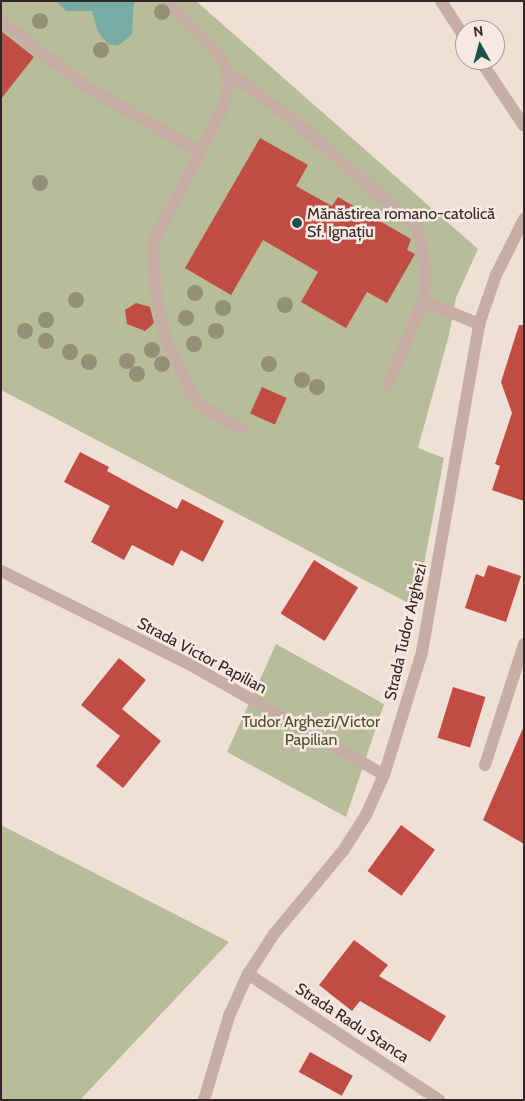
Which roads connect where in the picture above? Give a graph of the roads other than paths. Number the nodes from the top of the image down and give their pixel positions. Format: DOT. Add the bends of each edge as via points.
graph roads {
  1 [pos="167,1"];
  2 [pos="441,1"];
  3 [pos="1,21"];
  4 [pos="455,23"];
  5 [pos="487,70"];
  6 [pos="227,71"];
  7 [pos="524,126"];
  8 [pos="200,152"];
  9 [pos="524,219"];
  10 [pos="423,301"];
  11 [pos="480,324"];
  12 [pos="388,384"];
  13 [pos="241,428"];
  14 [pos="1,571"];
  15 [pos="524,644"];
  16 [pos="485,765"];
  17 [pos="384,775"];
  18 [pos="248,974"];
  19 [pos="204,1100"];
  20 [pos="438,1100"];
  1 -- 6 [label="street" via="212,44"];
  2 -- 4 [label="street"];
  3 -- 8 [label="street" via="88,88"];
  5 -- 7 [label="street"];
  6 -- 8 [label="street" via="227,98"];
  6 -- 10 [label="street" via="296,122 413,224 426,269"];
  8 -- 13 [label="street" via="153,242 156,296 165,336 193,397 200,406"];
  9 -- 11 [label="street, Strada Tudor Arghezi" via="496,275"];
  10 -- 11 [label="street"];
  10 -- 12 [label="street"];
  11 -- 17 [label="street, Strada Tudor Arghezi" via="422,652"];
  14 -- 17 [label="street, Strada Victor Papilian" via="189,664"];
  15 -- 16 [label="street"];
  17 -- 18 [label="street, Strada Tudor Arghezi" via="366,815 343,851 274,934"];
  18 -- 19 [label="street, Strada Tudor Arghezi" via="229,1016"];
  18 -- 20 [label="street, Strada Radu Stanca"];
}
